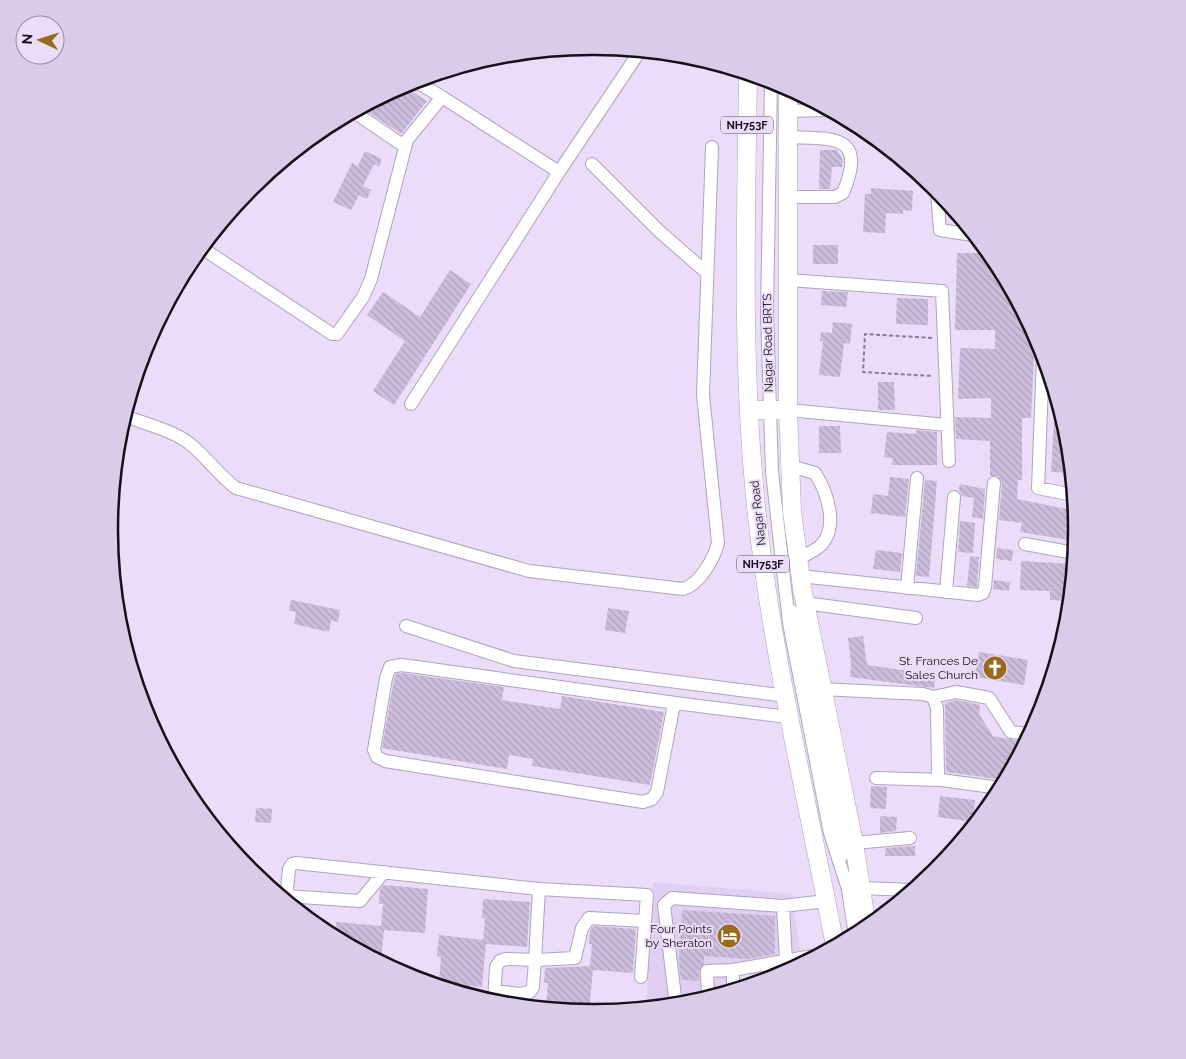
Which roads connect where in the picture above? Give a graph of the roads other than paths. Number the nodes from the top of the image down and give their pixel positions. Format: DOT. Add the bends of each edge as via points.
graph roads {
  1 [pos="636,57"];
  2 [pos="748,81"];
  3 [pos="424,86"];
  4 [pos="771,89"];
  5 [pos="442,97"];
  6 [pos="788,97"];
  7 [pos="814,110"];
  8 [pos="788,111"];
  9 [pos="361,116"];
  10 [pos="788,137"];
  11 [pos="404,146"];
  12 [pos="712,147"];
  13 [pos="592,164"];
  14 [pos="559,172"];
  15 [pos="787,197"];
  16 [pos="938,204"];
  17 [pos="963,233"];
  18 [pos="208,252"];
  19 [pos="707,273"];
  20 [pos="788,280"];
  21 [pos="1042,378"];
  22 [pos="411,404"];
  23 [pos="770,409"];
  24 [pos="750,410"];
  25 [pos="788,410"];
  26 [pos="132,419"];
  27 [pos="947,425"];
  28 [pos="949,461"];
  29 [pos="790,466"];
  30 [pos="918,478"];
  31 [pos="994,483"];
  32 [pos="1065,493"];
  33 [pos="954,497"];
  34 [pos="1025,544"];
  35 [pos="1067,552"];
  36 [pos="799,567"];
  37 [pos="906,588"];
  38 [pos="946,592"];
  39 [pos="796,604"];
  40 [pos="916,618"];
  41 [pos="406,626"];
  42 [pos="821,689"];
  43 [pos="786,696"];
  44 [pos="933,697"];
  45 [pos="674,704"];
  46 [pos="790,717"];
  47 [pos="1022,733"];
  48 [pos="876,778"];
  49 [pos="941,780"];
  50 [pos="992,787"];
  51 [pos="910,838"];
  52 [pos="854,843"];
  53 [pos="384,872"];
  54 [pos="854,887"];
  55 [pos="539,889"];
  56 [pos="902,889"];
  57 [pos="287,892"];
  58 [pos="295,898"];
  59 [pos="826,901"];
  60 [pos="783,906"];
  61 [pos="865,919"];
  62 [pos="645,921"];
  63 [pos="855,925"];
  64 [pos="833,938"];
  65 [pos="534,960"];
  66 [pos="793,960"];
  67 [pos="786,961"];
  68 [pos="734,970"];
  69 [pos="641,977"];
  70 [pos="733,983"];
  71 [pos="708,990"];
  72 [pos="494,994"];
  73 [pos="502,995"];
  74 [pos="675,997"];
  1 -- 14 [label="street"];
  2 -- 24 [label="highway, Nagar Road / NH753F"];
  3 -- 5 [label="street"];
  4 -- 23 [label="street, Nagar Road BRTS" via="767,313"];
  5 -- 11 [label="street"];
  5 -- 14 [label="street"];
  6 -- 8 [label="highway, NH753F"];
  7 -- 8 [label="street"];
  8 -- 10 [label="highway, NH753F"];
  9 -- 11 [label="street"];
  10 -- 15 [label="highway, NH753F"];
  10 -- 15 [label="street" via="837,139 849,152 851,170 843,193 835,197"];
  11 -- 18 [label="street" via="371,279 363,297 337,334 332,334"];
  12 -- 19 [label="street"];
  13 -- 19 [label="street" via="659,231"];
  14 -- 22 [label="street"];
  15 -- 20 [label="highway, NH753F"];
  16 -- 17 [label="street" via="940,230"];
  19 -- 26 [label="street" via="703,395 718,543 713,558 690,588 529,571 236,488 190,444 178,436"];
  20 -- 25 [label="highway, NH753F"];
  20 -- 27 [label="street" via="942,291"];
  21 -- 32 [label="street" via="1038,488"];
  23 -- 24 [label="highway"];
  23 -- 25 [label="highway"];
  23 -- 39 [label="street, Nagar Road BRTS" via="779,552"];
  24 -- 43 [label="highway, Nagar Road / NH753F" via="757,514 767,594"];
  25 -- 27 [label="street"];
  25 -- 29 [label="highway, NH753F"];
  27 -- 28 [label="street"];
  29 -- 36 [label="highway, NH753F"];
  29 -- 36 [label="street" via="814,473 829,501 829,526 822,544"];
  30 -- 37 [label="street"];
  31 -- 38 [label="street" via="985,587 978,595"];
  33 -- 38 [label="street"];
  34 -- 35 [label="street"];
  36 -- 37 [label="street"];
  36 -- 39 [label="highway, NH753F"];
  37 -- 38 [label="street"];
  39 -- 40 [label="street"];
  39 -- 42 [label="highway, NH753F"];
  39 -- 54 [label="street, Nagar Road BRTS"];
  41 -- 43 [label="street" via="514,661"];
  42 -- 44 [label="street"];
  42 -- 52 [label="highway, NH753F"];
  43 -- 46 [label="highway, Nagar Road / NH753F"];
  44 -- 47 [label="street" via="956,692 989,698 1011,732"];
  44 -- 49 [label="street" via="937,708 938,776"];
  45 -- 45 [label="street" via="657,792 652,799 643,802 385,761 377,757 374,750 386,678 390,667 401,665 522,686"];
  45 -- 46 [label="street"];
  46 -- 59 [label="highway, Nagar Road / NH753F"];
  48 -- 49 [label="street"];
  49 -- 50 [label="street"];
  51 -- 52 [label="street"];
  52 -- 54 [label="highway, NH753F"];
  53 -- 55 [label="street"];
  53 -- 57 [label="street" via="296,863 289,869"];
  53 -- 58 [label="street" via="360,901"];
  54 -- 56 [label="street"];
  54 -- 61 [label="highway, NH753F"];
  54 -- 63 [label="street, Nagar Road BRTS"];
  55 -- 62 [label="street" via="647,895"];
  55 -- 65 [label="street"];
  59 -- 60 [label="street"];
  59 -- 64 [label="highway, Nagar Road / NH753F"];
  60 -- 67 [label="street"];
  60 -- 74 [label="street" via="667,900 664,905"];
  62 -- 65 [label="street" via="589,918 582,928 575,958"];
  62 -- 69 [label="street"];
  65 -- 72 [label="street" via="500,961 496,967"];
  65 -- 73 [label="street" via="530,992"];
  66 -- 67 [label="street"];
  67 -- 68 [label="street"];
  68 -- 70 [label="street"];
  68 -- 71 [label="street" via="707,971"];
}
